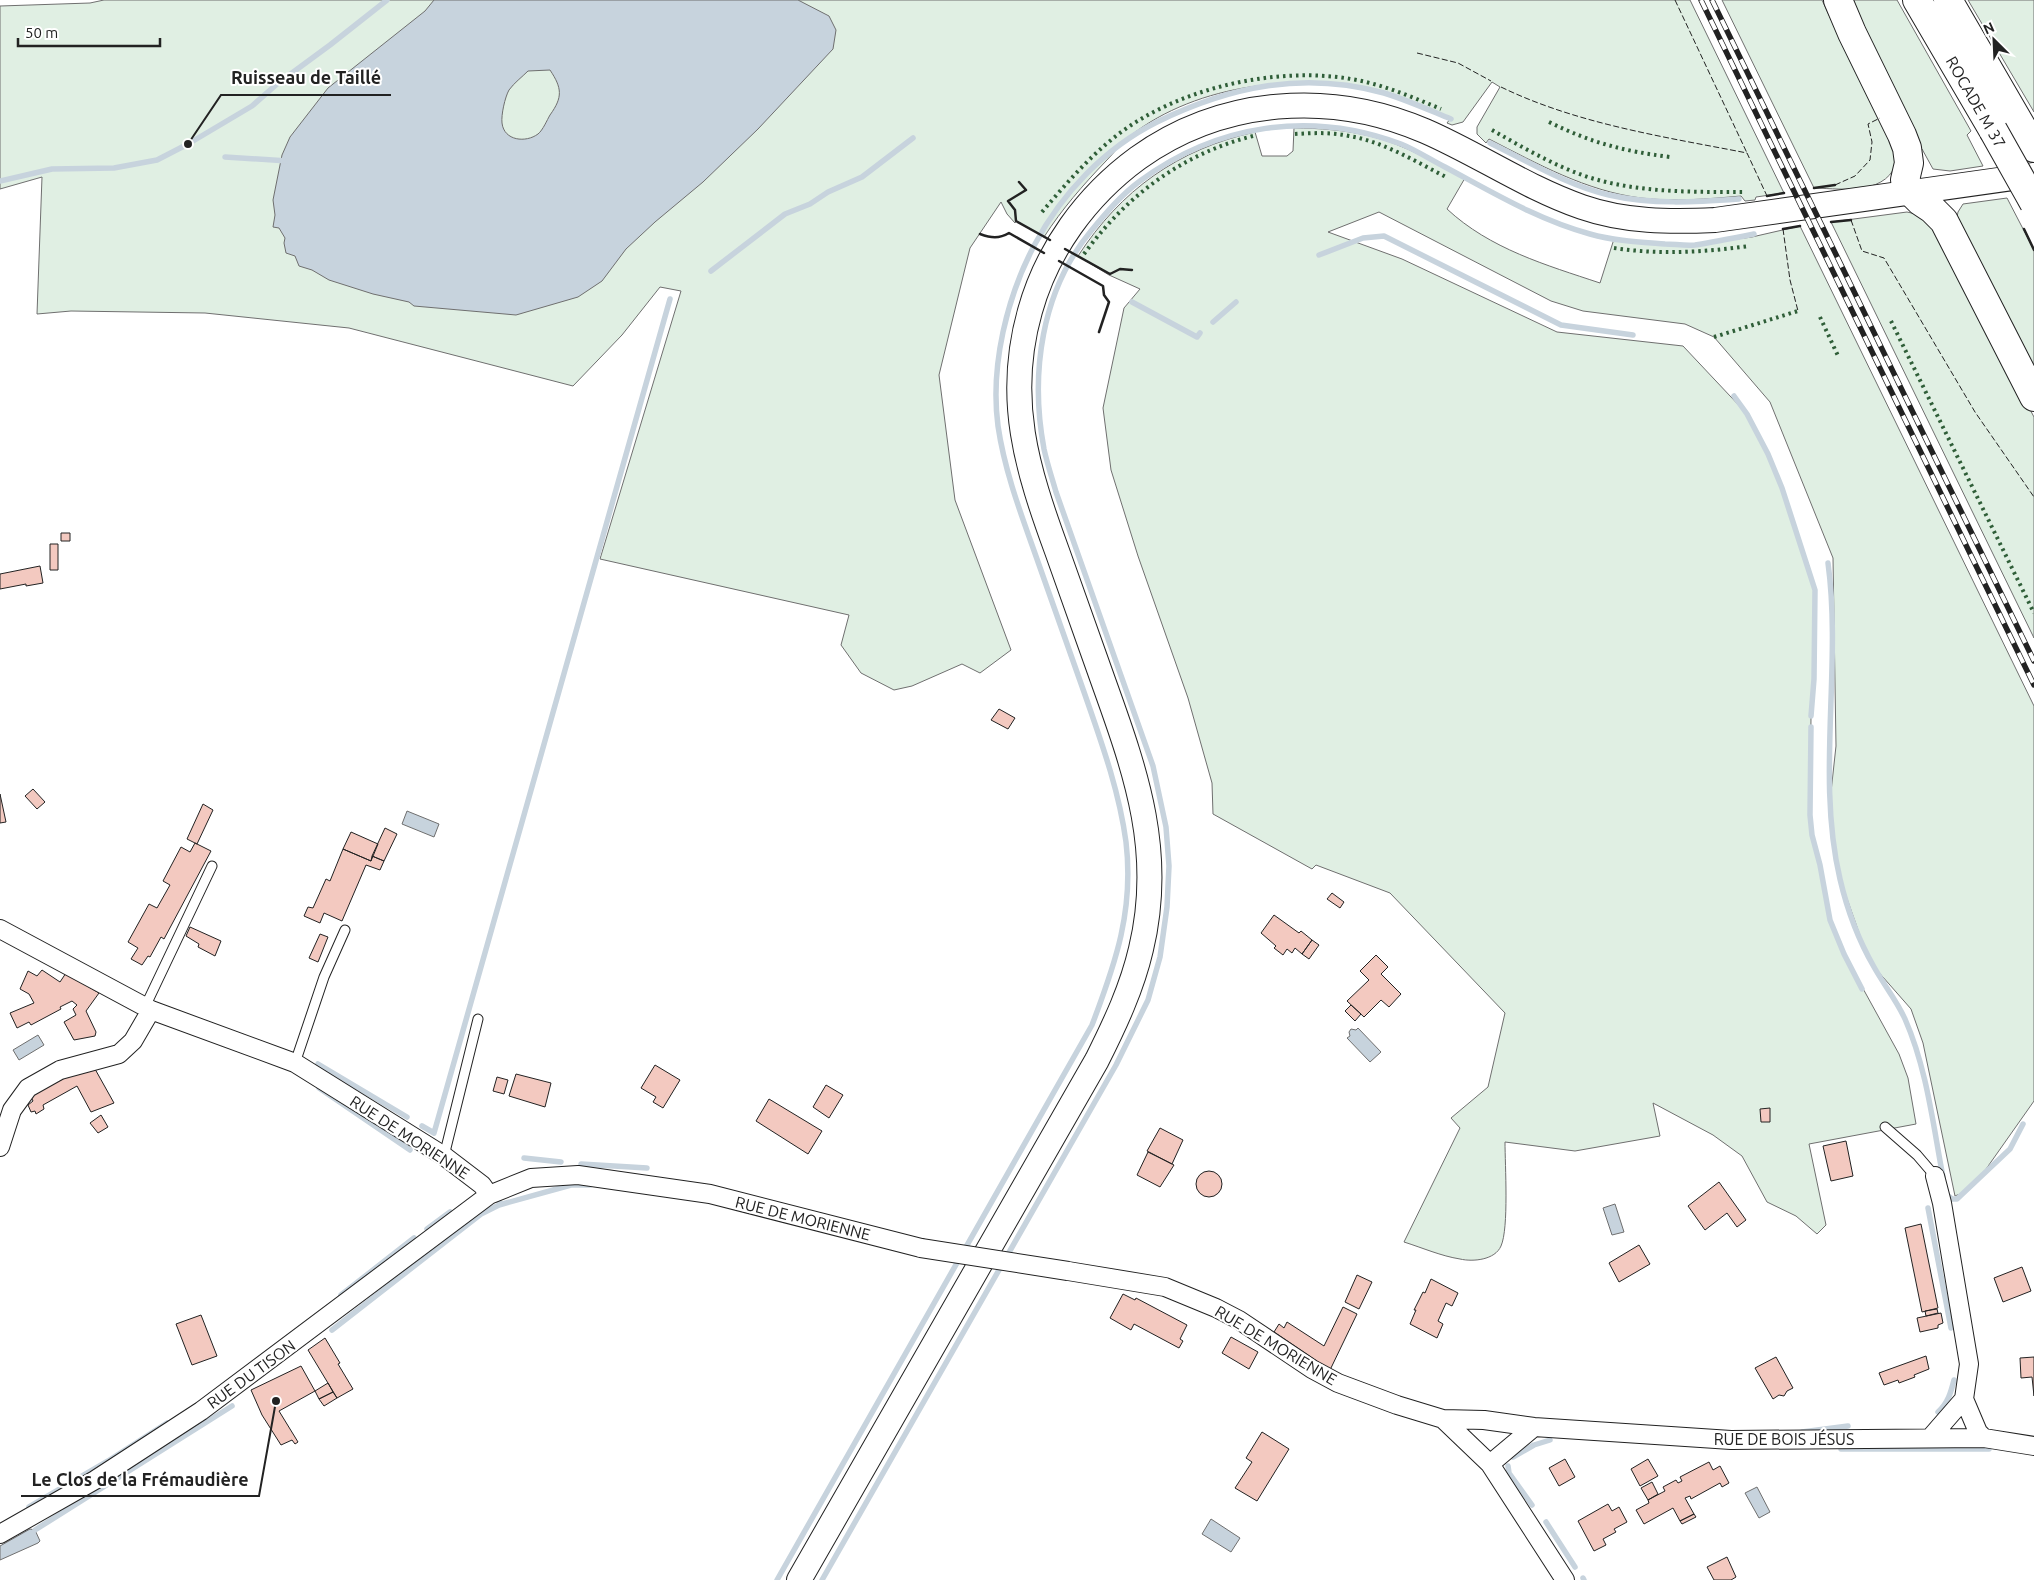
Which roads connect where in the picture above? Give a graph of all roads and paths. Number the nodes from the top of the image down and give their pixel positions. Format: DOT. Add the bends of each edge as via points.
graph roads {
  1 [pos="1838,0"];
  2 [pos="1917,0"];
  3 [pos="1948,0"];
  4 [pos="2030,141"];
  5 [pos="2034,175"];
  6 [pos="1911,192"];
  7 [pos="2034,204"];
  8 [pos="2034,397"];
  9 [pos="212,866"];
  10 [pos="0,929"];
  11 [pos="345,930"];
  12 [pos="148,1008"];
  13 [pos="478,1019"];
  14 [pos="295,1063"];
  15 [pos="1885,1127"];
  16 [pos="0,1147"];
  17 [pos="444,1156"];
  18 [pos="1934,1176"];
  19 [pos="489,1195"];
  20 [pos="1964,1400"];
  21 [pos="1442,1419"];
  22 [pos="1534,1427"];
  23 [pos="1930,1438"];
  24 [pos="1984,1438"];
  25 [pos="2034,1446"];
  26 [pos="1490,1464"];
  27 [pos="0,1534"];
  28 [pos="799,1580"];
  29 [pos="1565,1580"];
  1 -- 6 [label="highway" via="1902,134 1909,163 1905,180"];
  2 -- 7 [label="highway, ROCADE M 37, bridge"];
  3 -- 4 [label="highway, ROCADE M 37"];
  5 -- 6 [label="main road"];
  6 -- 8 [label="highway" via="1944,221"];
  6 -- 28 [label="main road" via="1715,220 1638,220 1584,208 1549,194 1398,121 1335,106 1304,105 1242,111 1177,134 1128,166 1089,202 1058,245 1034,296 1026,323 1020,366 1020,420 1034,487 1124,740 1143,804 1150,861 1142,947 1125,1002 1097,1060"];
  9 -- 12 [label="lane"];
  10 -- 12 [label="street, RUE DE MORIENNE"];
  11 -- 14 [label="lane" via="324,977"];
  12 -- 14 [label="street, RUE DE MORIENNE"];
  12 -- 16 [label="street" via="134,1041 119,1054 60,1070 28,1088 12,1110"];
  13 -- 17 [label="lane"];
  14 -- 17 [label="street, RUE DE MORIENNE"];
  15 -- 18 [label="lane"];
  17 -- 19 [label="street, RUE DE MORIENNE" via="482,1185"];
  18 -- 20 [label="street" via="1942,1203 1968,1364"];
  19 -- 21 [label="street, RUE DE MORIENNE, bridge" via="531,1178 578,1175 710,1194 921,1248 1164,1287 1224,1312 1312,1370 1338,1383"];
  19 -- 27 [label="street, RUE DU TISON" via="201,1410 95,1480"];
  20 -- 23 [label="street"];
  20 -- 24 [label="street" via="1978,1432"];
  21 -- 22 [label="street, RUE DE BOIS JÉSUS" via="1484,1420"];
  21 -- 26 [label="street, RUE DE MORIENNE"];
  22 -- 23 [label="street, RUE DE BOIS JÉSUS" via="1731,1440"];
  22 -- 26 [label="street"];
  23 -- 24 [label="street, RUE DE BOIS JÉSUS"];
  24 -- 25 [label="street, RUE DE BOIS JÉSUS"];
  26 -- 29 [label="street, RUE DE MORIENNE"];
}
